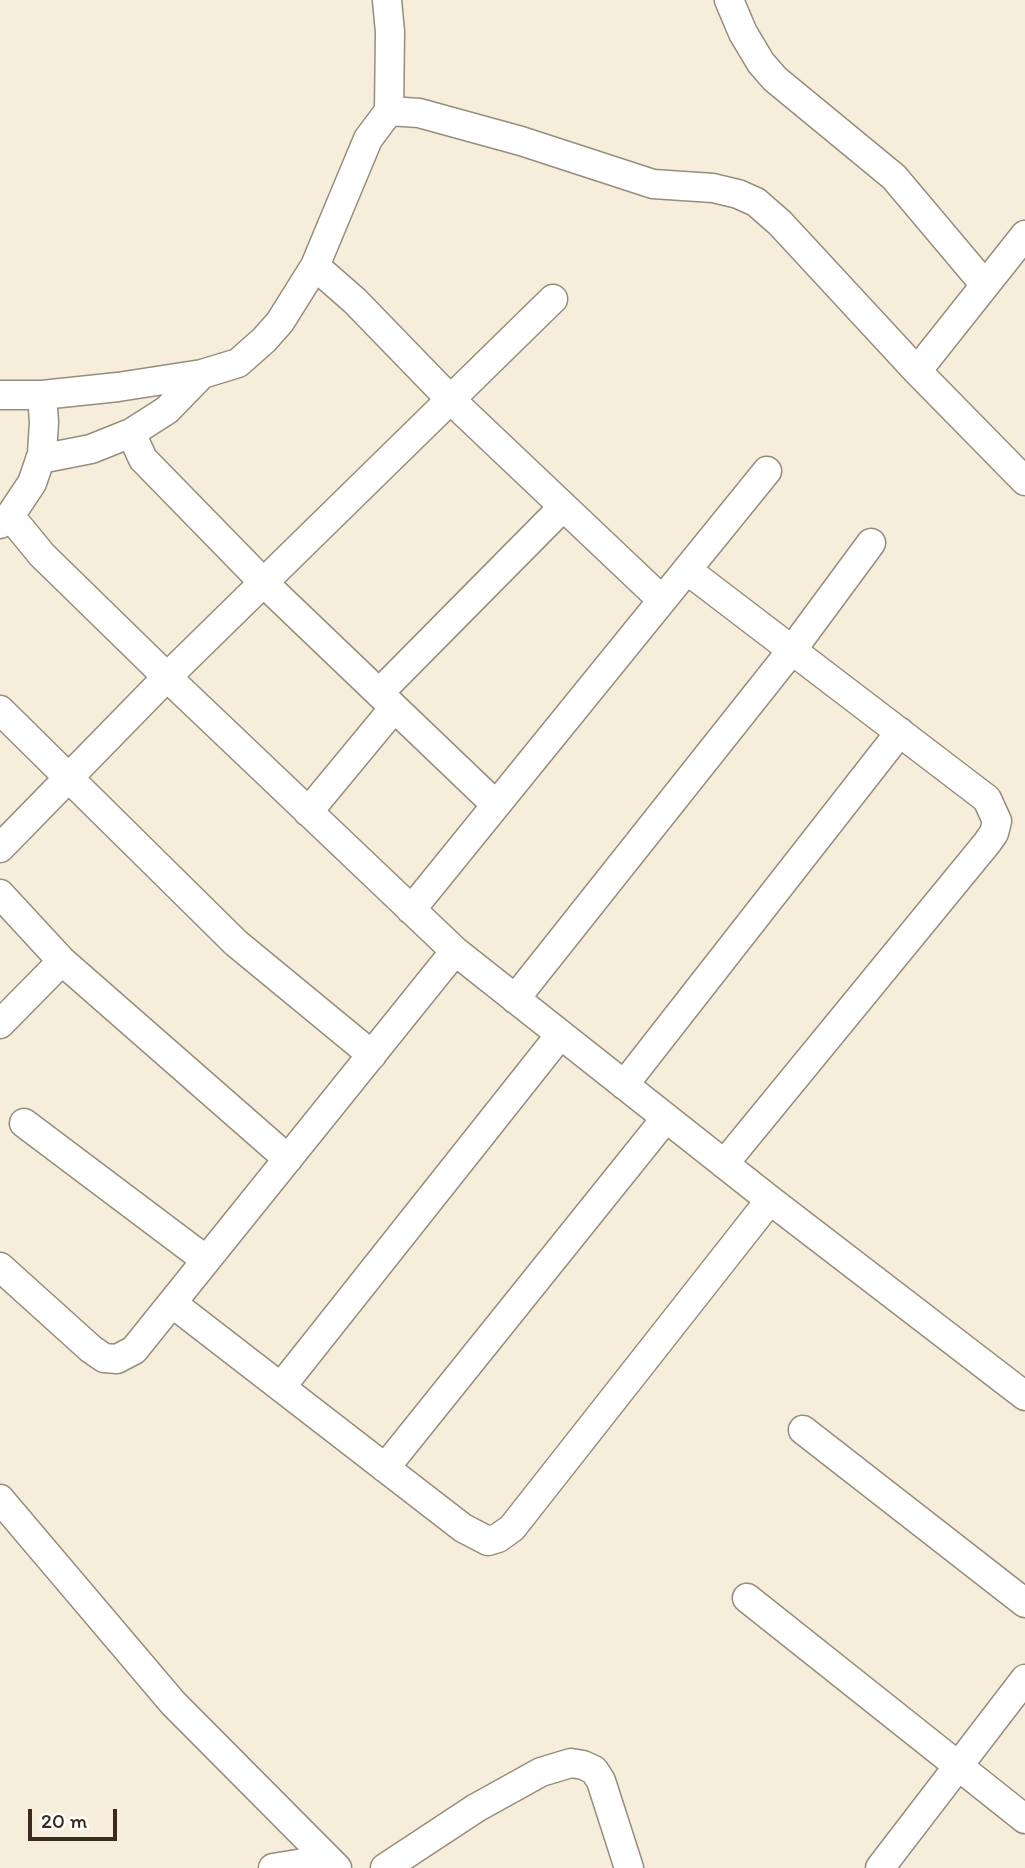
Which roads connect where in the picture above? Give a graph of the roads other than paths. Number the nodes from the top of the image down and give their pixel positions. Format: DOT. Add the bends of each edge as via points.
graph roads {
  1 [pos="387,0"];
  2 [pos="729,0"];
  3 [pos="389,111"];
  4 [pos="1025,234"];
  5 [pos="316,266"];
  6 [pos="985,285"];
  7 [pos="552,299"];
  8 [pos="918,371"];
  9 [pos="202,374"];
  10 [pos="0,395"];
  11 [pos="42,395"];
  12 [pos="450,400"];
  13 [pos="131,433"];
  14 [pos="40,459"];
  15 [pos="767,471"];
  16 [pos="1025,481"];
  17 [pos="563,507"];
  18 [pos="5,520"];
  19 [pos="871,543"];
  20 [pos="687,570"];
  21 [pos="264,583"];
  22 [pos="662,600"];
  23 [pos="792,650"];
  24 [pos="167,677"];
  25 [pos="387,701"];
  26 [pos="0,710"];
  27 [pos="900,732"];
  28 [pos="69,778"];
  29 [pos="496,805"];
  30 [pos="309,812"];
  31 [pos="0,848"];
  32 [pos="0,894"];
  33 [pos="411,910"];
  34 [pos="456,951"];
  35 [pos="62,961"];
  36 [pos="515,999"];
  37 [pos="0,1024"];
  38 [pos="560,1035"];
  39 [pos="372,1055"];
  40 [pos="624,1085"];
  41 [pos="666,1118"];
  42 [pos="24,1123"];
  43 [pos="288,1159"];
  44 [pos="724,1164"];
  45 [pos="770,1199"];
  46 [pos="206,1260"];
  47 [pos="0,1268"];
  48 [pos="172,1303"];
  49 [pos="281,1387"];
  50 [pos="1025,1396"];
  51 [pos="803,1430"];
  52 [pos="385,1468"];
  53 [pos="0,1499"];
  54 [pos="747,1598"];
  55 [pos="1025,1603"];
  56 [pos="1025,1679"];
  57 [pos="958,1766"];
  58 [pos="1025,1819"];
  59 [pos="333,1863"];
  60 [pos="272,1868"];
  61 [pos="385,1868"];
  62 [pos="629,1868"];
  63 [pos="880,1868"];
  1 -- 3 [label="street"];
  2 -- 6 [label="street" via="743,33 775,79 894,177"];
  3 -- 5 [label="street" via="368,139"];
  3 -- 8 [label="street" via="419,114 522,141 653,184 713,188 756,202"];
  4 -- 6 [label="street"];
  5 -- 9 [label="street" via="264,340 238,363"];
  5 -- 12 [label="street"];
  6 -- 8 [label="street"];
  7 -- 12 [label="street"];
  8 -- 16 [label="street"];
  9 -- 11 [label="street"];
  9 -- 13 [label="street" via="167,410"];
  10 -- 11 [label="street"];
  11 -- 14 [label="street"];
  12 -- 17 [label="street"];
  12 -- 21 [label="street"];
  13 -- 14 [label="street" via="91,449"];
  13 -- 21 [label="street" via="143,459"];
  14 -- 18 [label="street" via="32,483"];
  15 -- 20 [label="street"];
  17 -- 22 [label="street"];
  17 -- 25 [label="street"];
  18 -- 24 [label="street"];
  19 -- 23 [label="street"];
  20 -- 22 [label="street"];
  20 -- 23 [label="street"];
  21 -- 24 [label="street"];
  21 -- 25 [label="street"];
  22 -- 29 [label="street"];
  23 -- 27 [label="street"];
  23 -- 36 [label="street"];
  24 -- 28 [label="street"];
  24 -- 30 [label="street"];
  25 -- 29 [label="street"];
  25 -- 30 [label="street"];
  26 -- 28 [label="street"];
  27 -- 40 [label="street"];
  27 -- 44 [label="street" via="987,799 997,821 994,833"];
  28 -- 31 [label="street"];
  28 -- 39 [label="street" via="236,943"];
  29 -- 33 [label="street"];
  30 -- 33 [label="street"];
  32 -- 35 [label="street"];
  33 -- 34 [label="street"];
  34 -- 36 [label="street"];
  34 -- 39 [label="street"];
  35 -- 37 [label="street"];
  35 -- 43 [label="street"];
  36 -- 38 [label="street"];
  38 -- 40 [label="street"];
  38 -- 49 [label="street"];
  39 -- 43 [label="street"];
  40 -- 41 [label="street"];
  41 -- 44 [label="street"];
  41 -- 52 [label="street"];
  42 -- 46 [label="street"];
  43 -- 46 [label="street"];
  44 -- 45 [label="street"];
  45 -- 50 [label="street"];
  45 -- 52 [label="street" via="512,1528 498,1538 476,1537"];
  46 -- 48 [label="street"];
  47 -- 48 [label="street" via="104,1358 117,1359 134,1350"];
  48 -- 49 [label="street"];
  49 -- 52 [label="street"];
  51 -- 55 [label="street"];
  53 -- 59 [label="street" via="173,1703"];
  54 -- 57 [label="street"];
  56 -- 57 [label="street"];
  57 -- 58 [label="street"];
  57 -- 63 [label="street"];
  59 -- 60 [label="street"];
  61 -- 62 [label="street" via="487,1802 541,1772 571,1763 594,1770 601,1781"];
}
